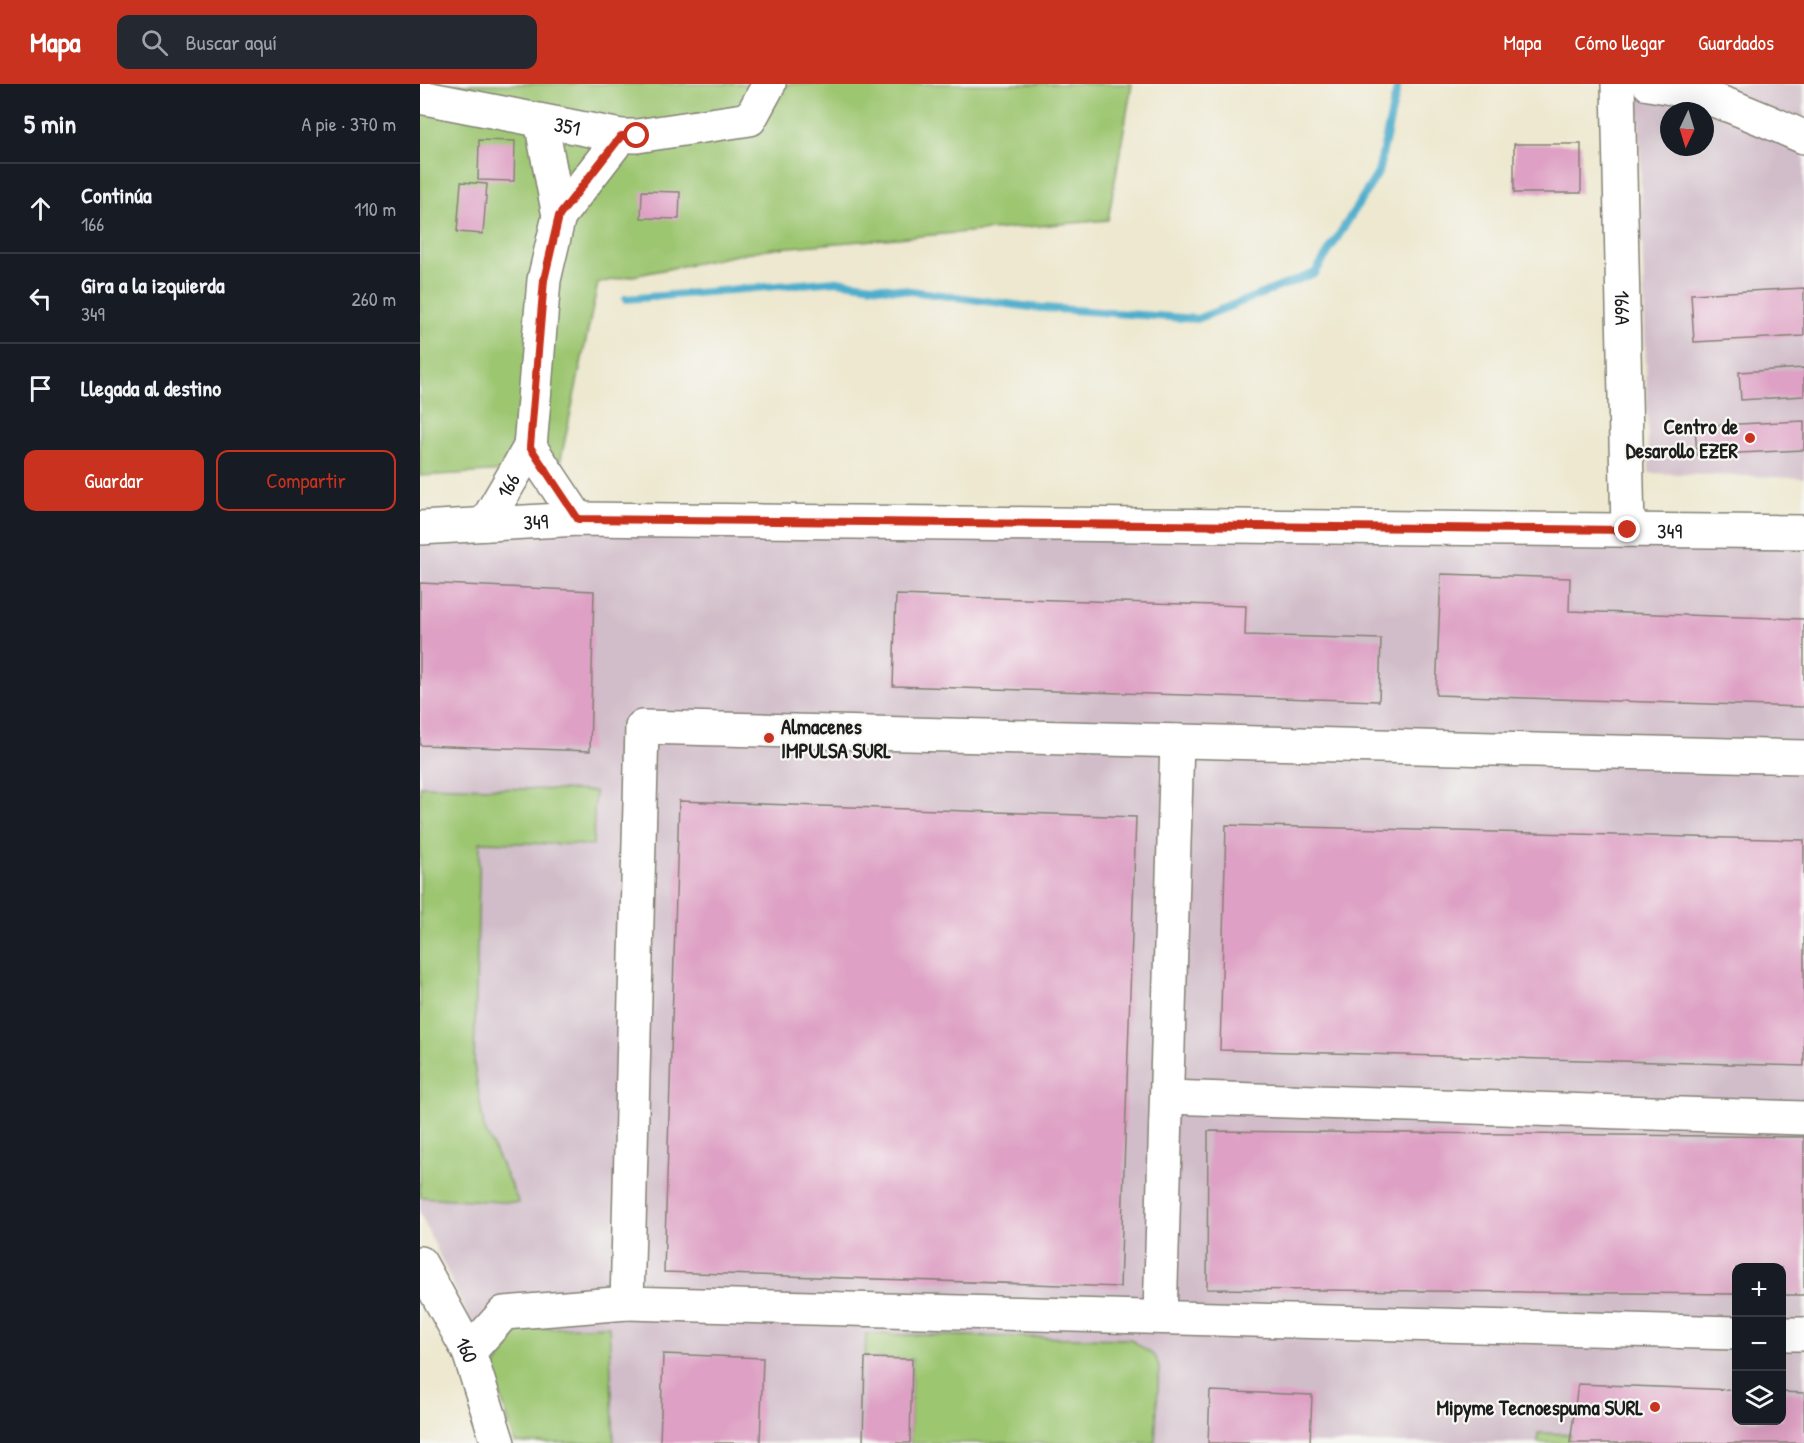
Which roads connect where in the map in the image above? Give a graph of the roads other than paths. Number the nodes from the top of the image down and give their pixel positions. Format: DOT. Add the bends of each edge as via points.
graph roads {
  1 [pos="769,84"];
  2 [pos="1618,84"];
  3 [pos="1649,84"];
  4 [pos="420,97"];
  5 [pos="542,121"];
  6 [pos="621,136"];
  7 [pos="1804,137"];
  8 [pos="559,216"];
  9 [pos="530,447"];
  10 [pos="578,519"];
  11 [pos="485,524"];
  12 [pos="420,528"];
  13 [pos="1628,530"];
  14 [pos="1804,532"];
  15 [pos="1177,741"];
  16 [pos="1804,757"];
  17 [pos="1167,1097"];
  18 [pos="1804,1118"];
  19 [pos="420,1263"];
  20 [pos="627,1303"];
  21 [pos="1160,1317"];
  22 [pos="1732,1333"];
  23 [pos="1786,1334"];
  24 [pos="1804,1334"];
  25 [pos="469,1353"];
  26 [pos="498,1443"];
  1 -- 6 [label="street, 351" via="750,119"];
  2 -- 13 [label="street, 166A"];
  3 -- 7 [label="street" via="1726,103"];
  4 -- 5 [label="street, 351"];
  5 -- 6 [label="street, 351"];
  5 -- 8 [label="street"];
  6 -- 8 [label="street, 166"];
  8 -- 9 [label="street, 166" via="544,280"];
  9 -- 10 [label="street, 166"];
  9 -- 11 [label="street, 166"];
  10 -- 11 [label="street, 349"];
  10 -- 13 [label="street, 349"];
  11 -- 12 [label="street, 349"];
  13 -- 14 [label="street, 349"];
  15 -- 16 [label="street"];
  15 -- 17 [label="street"];
  15 -- 20 [label="street" via="642,727"];
  17 -- 18 [label="street"];
  17 -- 21 [label="street"];
  19 -- 25 [label="street, 160"];
  20 -- 21 [label="street"];
  20 -- 25 [label="street" via="504,1313"];
  21 -- 22 [label="street"];
  23 -- 24 [label="street"];
  25 -- 26 [label="street, 160"];
}
